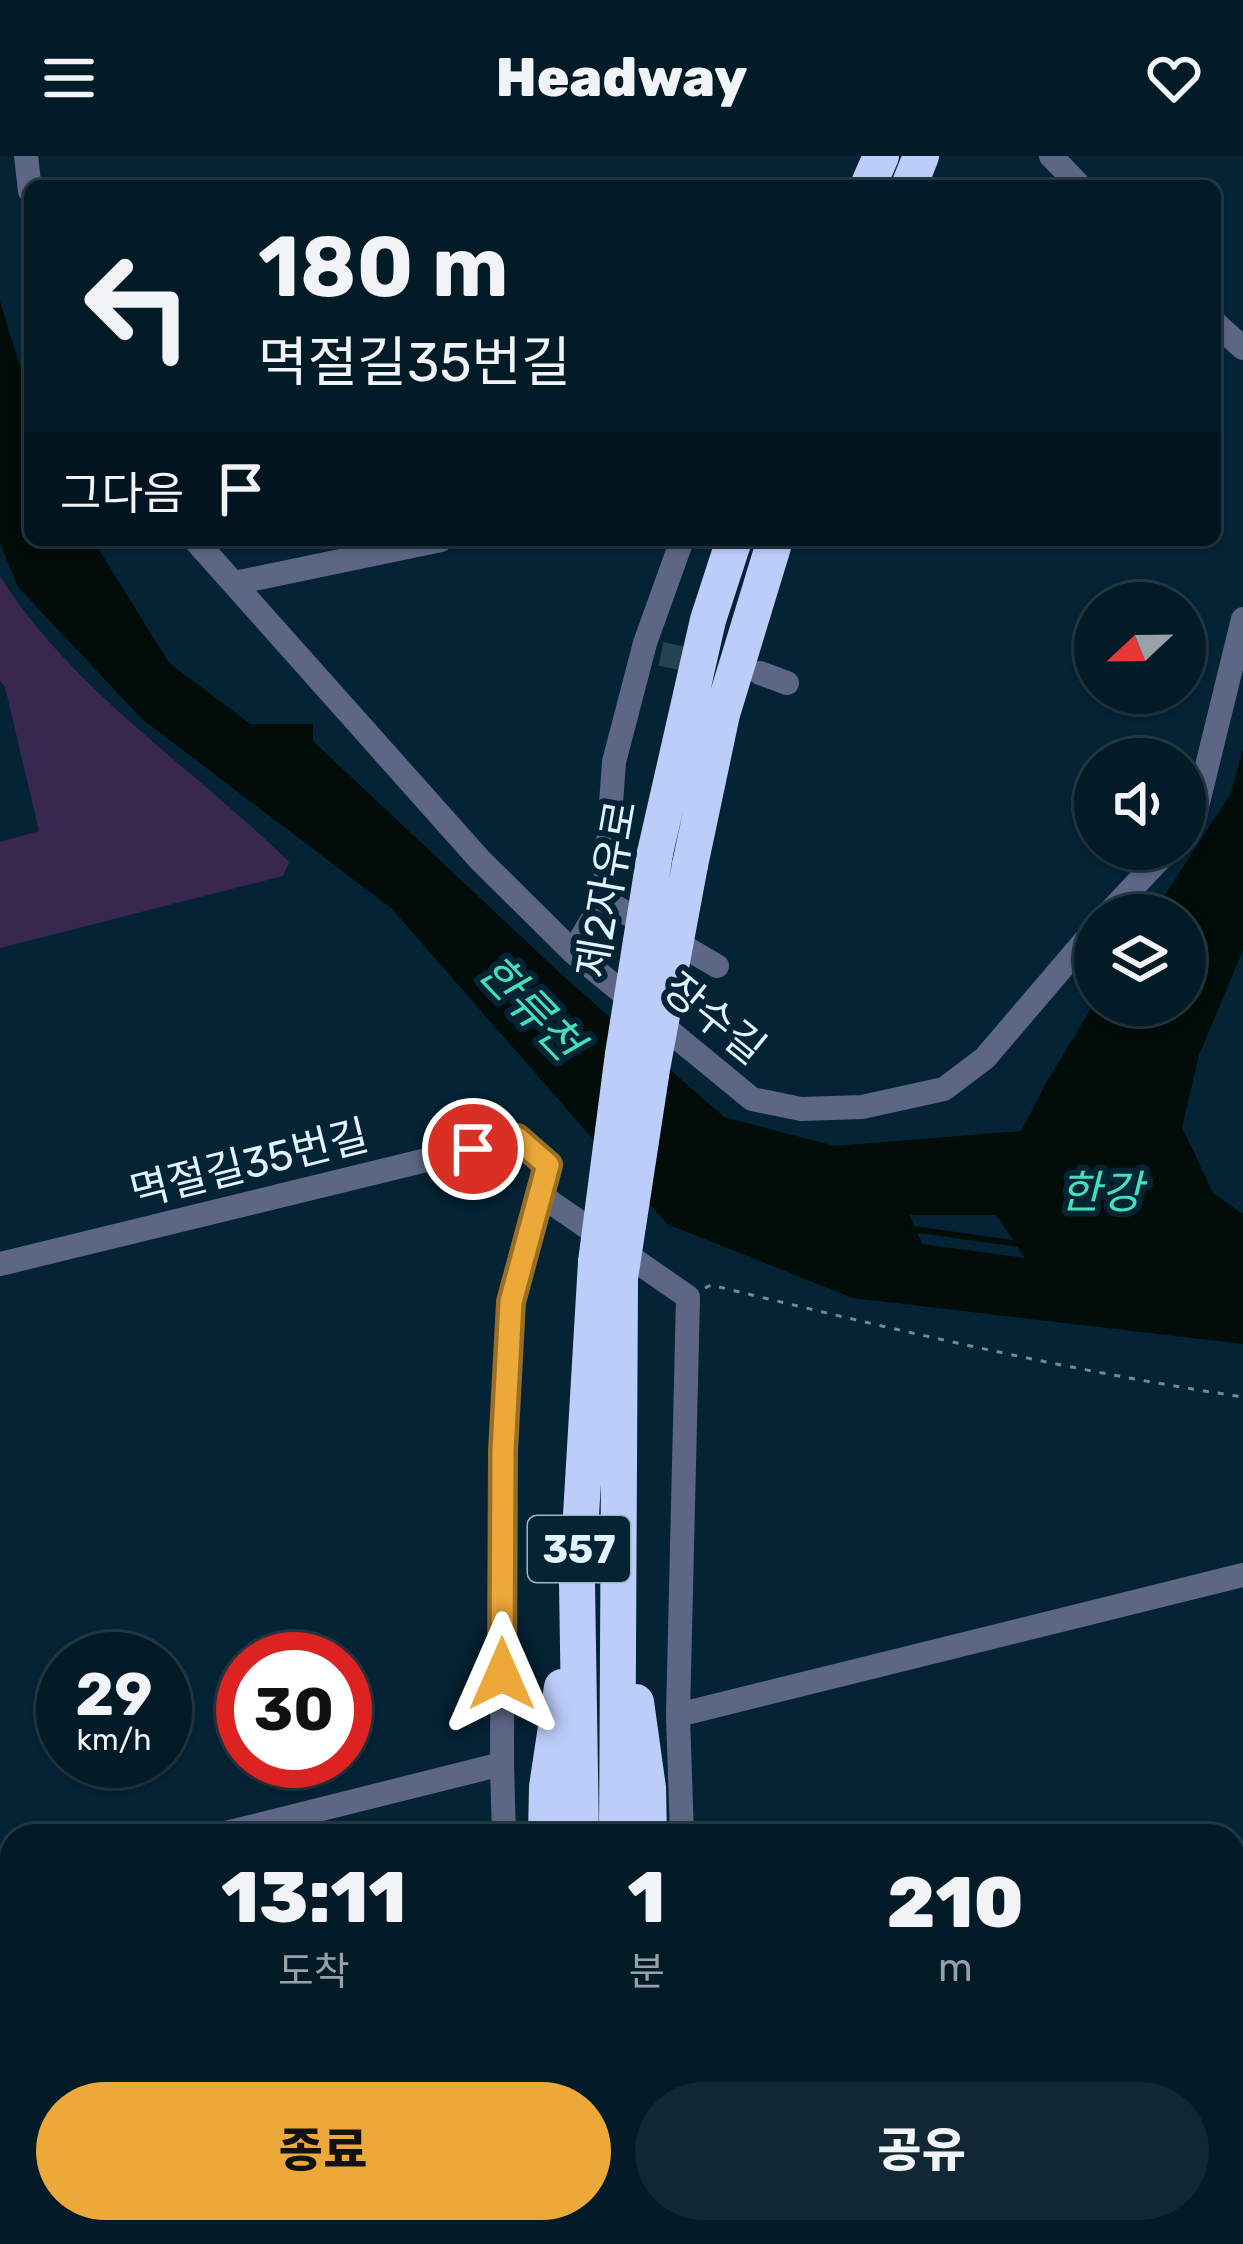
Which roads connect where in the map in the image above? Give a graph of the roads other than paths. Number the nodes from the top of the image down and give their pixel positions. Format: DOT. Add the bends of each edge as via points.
graph roads {
  1 [pos="1051,156"];
  2 [pos="1074,180"];
  3 [pos="201,546"];
  4 [pos="412,546"];
  5 [pos="680,546"];
  6 [pos="732,546"];
  7 [pos="774,546"];
  8 [pos="236,583"];
  9 [pos="1243,619"];
  10 [pos="760,673"];
  11 [pos="788,683"];
  12 [pos="1206,771"];
  13 [pos="672,859"];
  14 [pos="1149,870"];
  15 [pos="1126,894"];
  16 [pos="604,900"];
  17 [pos="574,952"];
  18 [pos="1074,954"];
  19 [pos="718,966"];
  20 [pos="538,1195"];
  21 [pos="0,1264"];
  22 [pos="608,1270"];
  23 [pos="617,1573"];
  24 [pos="1243,1575"];
  25 [pos="577,1583"];
  26 [pos="678,1714"];
  27 [pos="502,1764"];
  28 [pos="262,1824"];
  29 [pos="504,1824"];
  30 [pos="546,1824"];
  31 [pos="581,1824"];
  32 [pos="617,1824"];
  33 [pos="649,1824"];
  34 [pos="682,1824"];
  1 -- 2 [label="street"];
  3 -- 8 [label="street, 장수길"];
  4 -- 8 [label="street"];
  5 -- 16 [label="street" via="614,762"];
  6 -- 13 [label="highway, 제2자유로 / 357" via="708,620"];
  7 -- 13 [label="highway, 제2자유로 / 357"];
  8 -- 17 [label="street, 장수길" via="480,860"];
  9 -- 12 [label="street"];
  10 -- 11 [label="street"];
  13 -- 22 [label="highway, 제2자유로 / 357, bridge" via="623,1054"];
  14 -- 15 [label="street"];
  16 -- 17 [label="street"];
  16 -- 19 [label="street"];
  17 -- 18 [label="street, 장수길" via="752,1099 801,1109 862,1108 944,1089 986,1058"];
  20 -- 21 [label="street, 멱절길35번길" via="548,1165 517,1138"];
  20 -- 26 [label="street" via="688,1297"];
  20 -- 27 [label="street" via="511,1302"];
  22 -- 23 [label="highway"];
  22 -- 25 [label="highway, 제2자유로 / 357"];
  23 -- 32 [label="highway"];
  23 -- 33 [label="highway"];
  24 -- 26 [label="street"];
  25 -- 30 [label="highway"];
  25 -- 31 [label="highway, 제2자유로 / 357"];
  26 -- 34 [label="street"];
  27 -- 28 [label="street"];
  27 -- 29 [label="street"];
}
